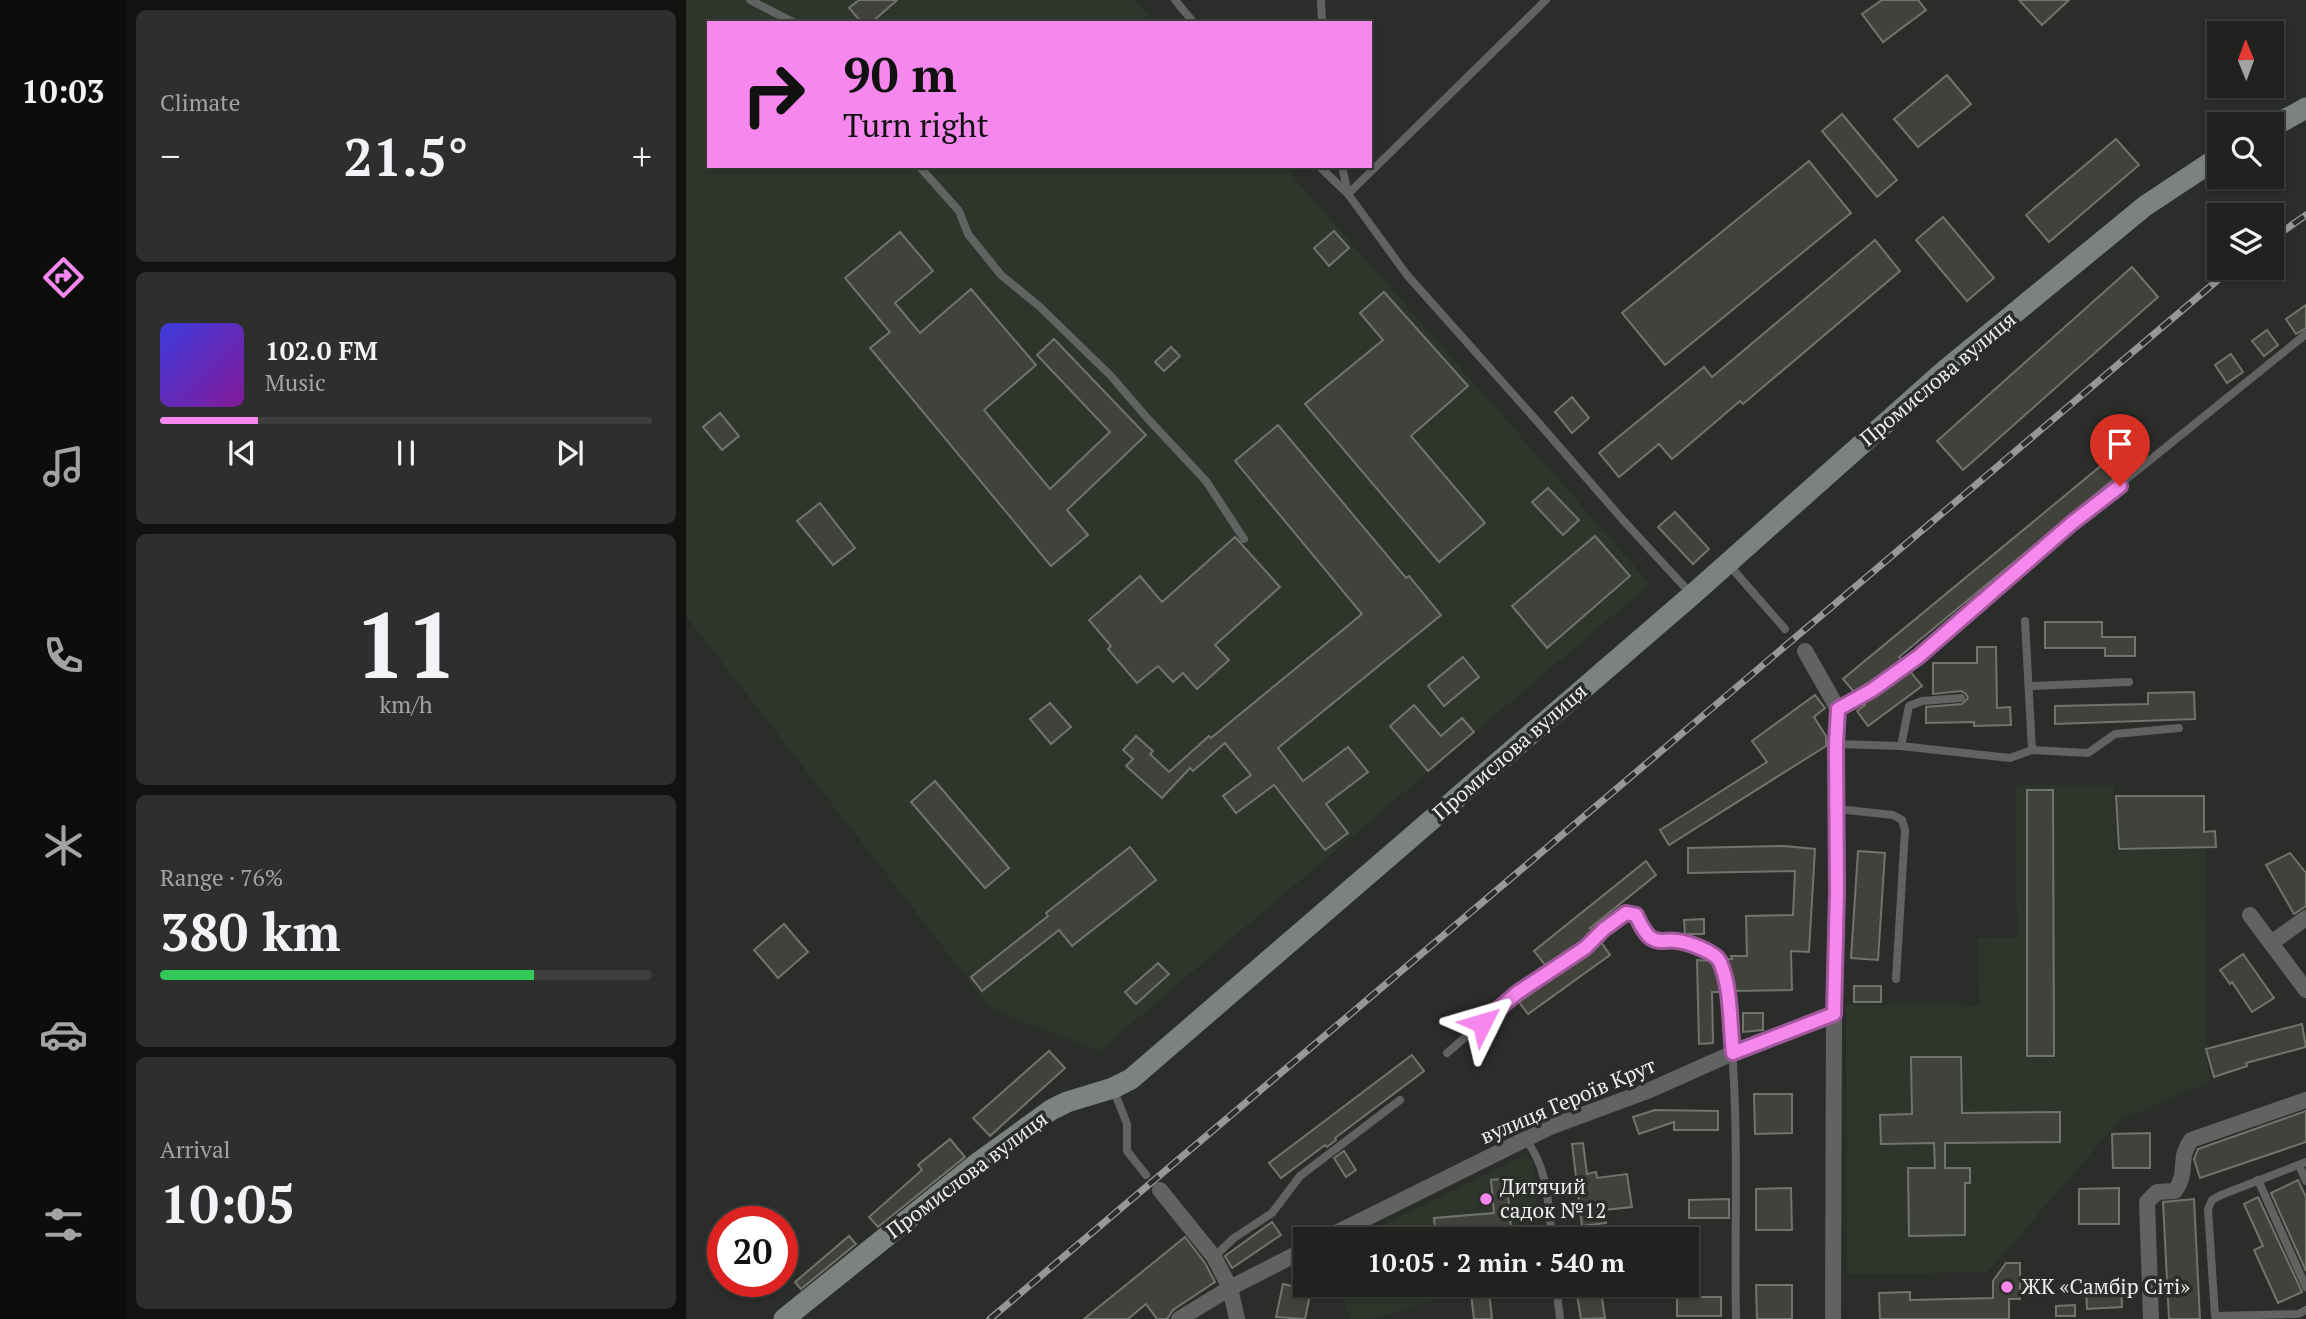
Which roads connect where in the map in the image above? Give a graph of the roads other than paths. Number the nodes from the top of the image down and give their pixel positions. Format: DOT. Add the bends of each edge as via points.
graph roads {
  1 [pos="750,0"];
  2 [pos="1175,0"];
  3 [pos="1321,0"];
  4 [pos="1546,0"];
  5 [pos="791,21"];
  6 [pos="1192,21"];
  7 [pos="1322,21"];
  8 [pos="2306,108"];
  9 [pos="2284,120"];
  10 [pos="2207,165"];
  11 [pos="921,168"];
  12 [pos="1321,168"];
  13 [pos="1342,168"];
  14 [pos="1348,194"];
  15 [pos="2306,334"];
  16 [pos="1244,539"];
  17 [pos="1727,563"];
  18 [pos="1692,595"];
  19 [pos="2025,621"];
  20 [pos="1785,629"];
  21 [pos="1805,651"];
  22 [pos="2129,682"];
  23 [pos="2029,686"];
  24 [pos="1961,698"];
  25 [pos="1838,709"];
  26 [pos="2179,728"];
  27 [pos="1836,744"];
  28 [pos="1901,747"];
  29 [pos="2032,750"];
  30 [pos="1837,808"];
  31 [pos="2250,915"];
  32 [pos="2306,918"];
  33 [pos="2271,943"];
  34 [pos="1896,979"];
  35 [pos="2306,990"];
  36 [pos="1834,1014"];
  37 [pos="1447,1053"];
  38 [pos="1733,1053"];
  39 [pos="1113,1088"];
  40 [pos="1400,1100"];
  41 [pos="2306,1100"];
  42 [pos="1525,1139"];
  43 [pos="2302,1163"];
  44 [pos="1146,1175"];
  45 [pos="2258,1180"];
  46 [pos="2306,1181"];
  47 [pos="1160,1189"];
  48 [pos="1348,1227"];
  49 [pos="1550,1227"];
  50 [pos="1293,1256"];
  51 [pos="1214,1257"];
  52 [pos="2306,1286"];
  53 [pos="1230,1288"];
  54 [pos="1557,1297"];
  55 [pos="2306,1310"];
  56 [pos="785,1319"];
  57 [pos="1178,1319"];
  58 [pos="1237,1319"];
  59 [pos="1560,1319"];
  60 [pos="1736,1319"];
  61 [pos="1833,1319"];
  62 [pos="2151,1319"];
  1 -- 5 [label="lane"];
  2 -- 6 [label="lane"];
  3 -- 7 [label="lane"];
  4 -- 14 [label="lane"];
  8 -- 9 [label="street"];
  10 -- 17 [label="street, Промислова вулиця" via="2145,206 1944,371"];
  11 -- 16 [label="lane" via="960,211 968,234 1001,275 1111,376 1206,481"];
  12 -- 14 [label="lane"];
  13 -- 14 [label="lane"];
  14 -- 18 [label="lane" via="1407,275"];
  15 -- 25 [label="lane" via="2072,523 1918,657"];
  17 -- 18 [label="street, Промислова вулиця"];
  17 -- 20 [label="lane"];
  18 -- 39 [label="street, Промислова вулиця" via="1131,1079"];
  19 -- 23 [label="lane"];
  21 -- 25 [label="street"];
  22 -- 23 [label="lane"];
  23 -- 29 [label="lane"];
  24 -- 28 [label="lane" via="1909,706"];
  25 -- 27 [label="street"];
  26 -- 29 [label="lane" via="2115,734 2088,753"];
  27 -- 28 [label="lane"];
  27 -- 30 [label="street"];
  28 -- 29 [label="lane" via="2010,758"];
  30 -- 34 [label="lane" via="1902,820"];
  30 -- 36 [label="street"];
  31 -- 33 [label="street"];
  32 -- 33 [label="street"];
  33 -- 35 [label="street"];
  36 -- 38 [label="street, вулиця Героїв Крут"];
  36 -- 61 [label="street"];
  37 -- 38 [label="lane" via="1517,993 1585,948 1626,913 1636,915 1654,940 1691,945 1719,960"];
  38 -- 42 [label="street, вулиця Героїв Крут"];
  38 -- 60 [label="lane"];
  39 -- 44 [label="lane" via="1127,1124 1127,1150"];
  39 -- 56 [label="street, Промислова вулиця" via="1051,1110 979,1162"];
  40 -- 51 [label="lane" via="1300,1176 1272,1213"];
  41 -- 62 [label="street" via="2191,1140 2183,1151 2182,1180 2175,1191 2157,1192 2147,1202"];
  42 -- 48 [label="street, вулиця Героїв Крут"];
  42 -- 49 [label="lane" via="1542,1168"];
  43 -- 45 [label="lane"];
  43 -- 46 [label="lane"];
  45 -- 52 [label="lane"];
  45 -- 55 [label="lane" via="2212,1200 2208,1209 2215,1316"];
  47 -- 51 [label="street"];
  50 -- 53 [label="street"];
  51 -- 53 [label="street"];
  53 -- 57 [label="street"];
  53 -- 58 [label="street"];
  54 -- 59 [label="lane"];
}
